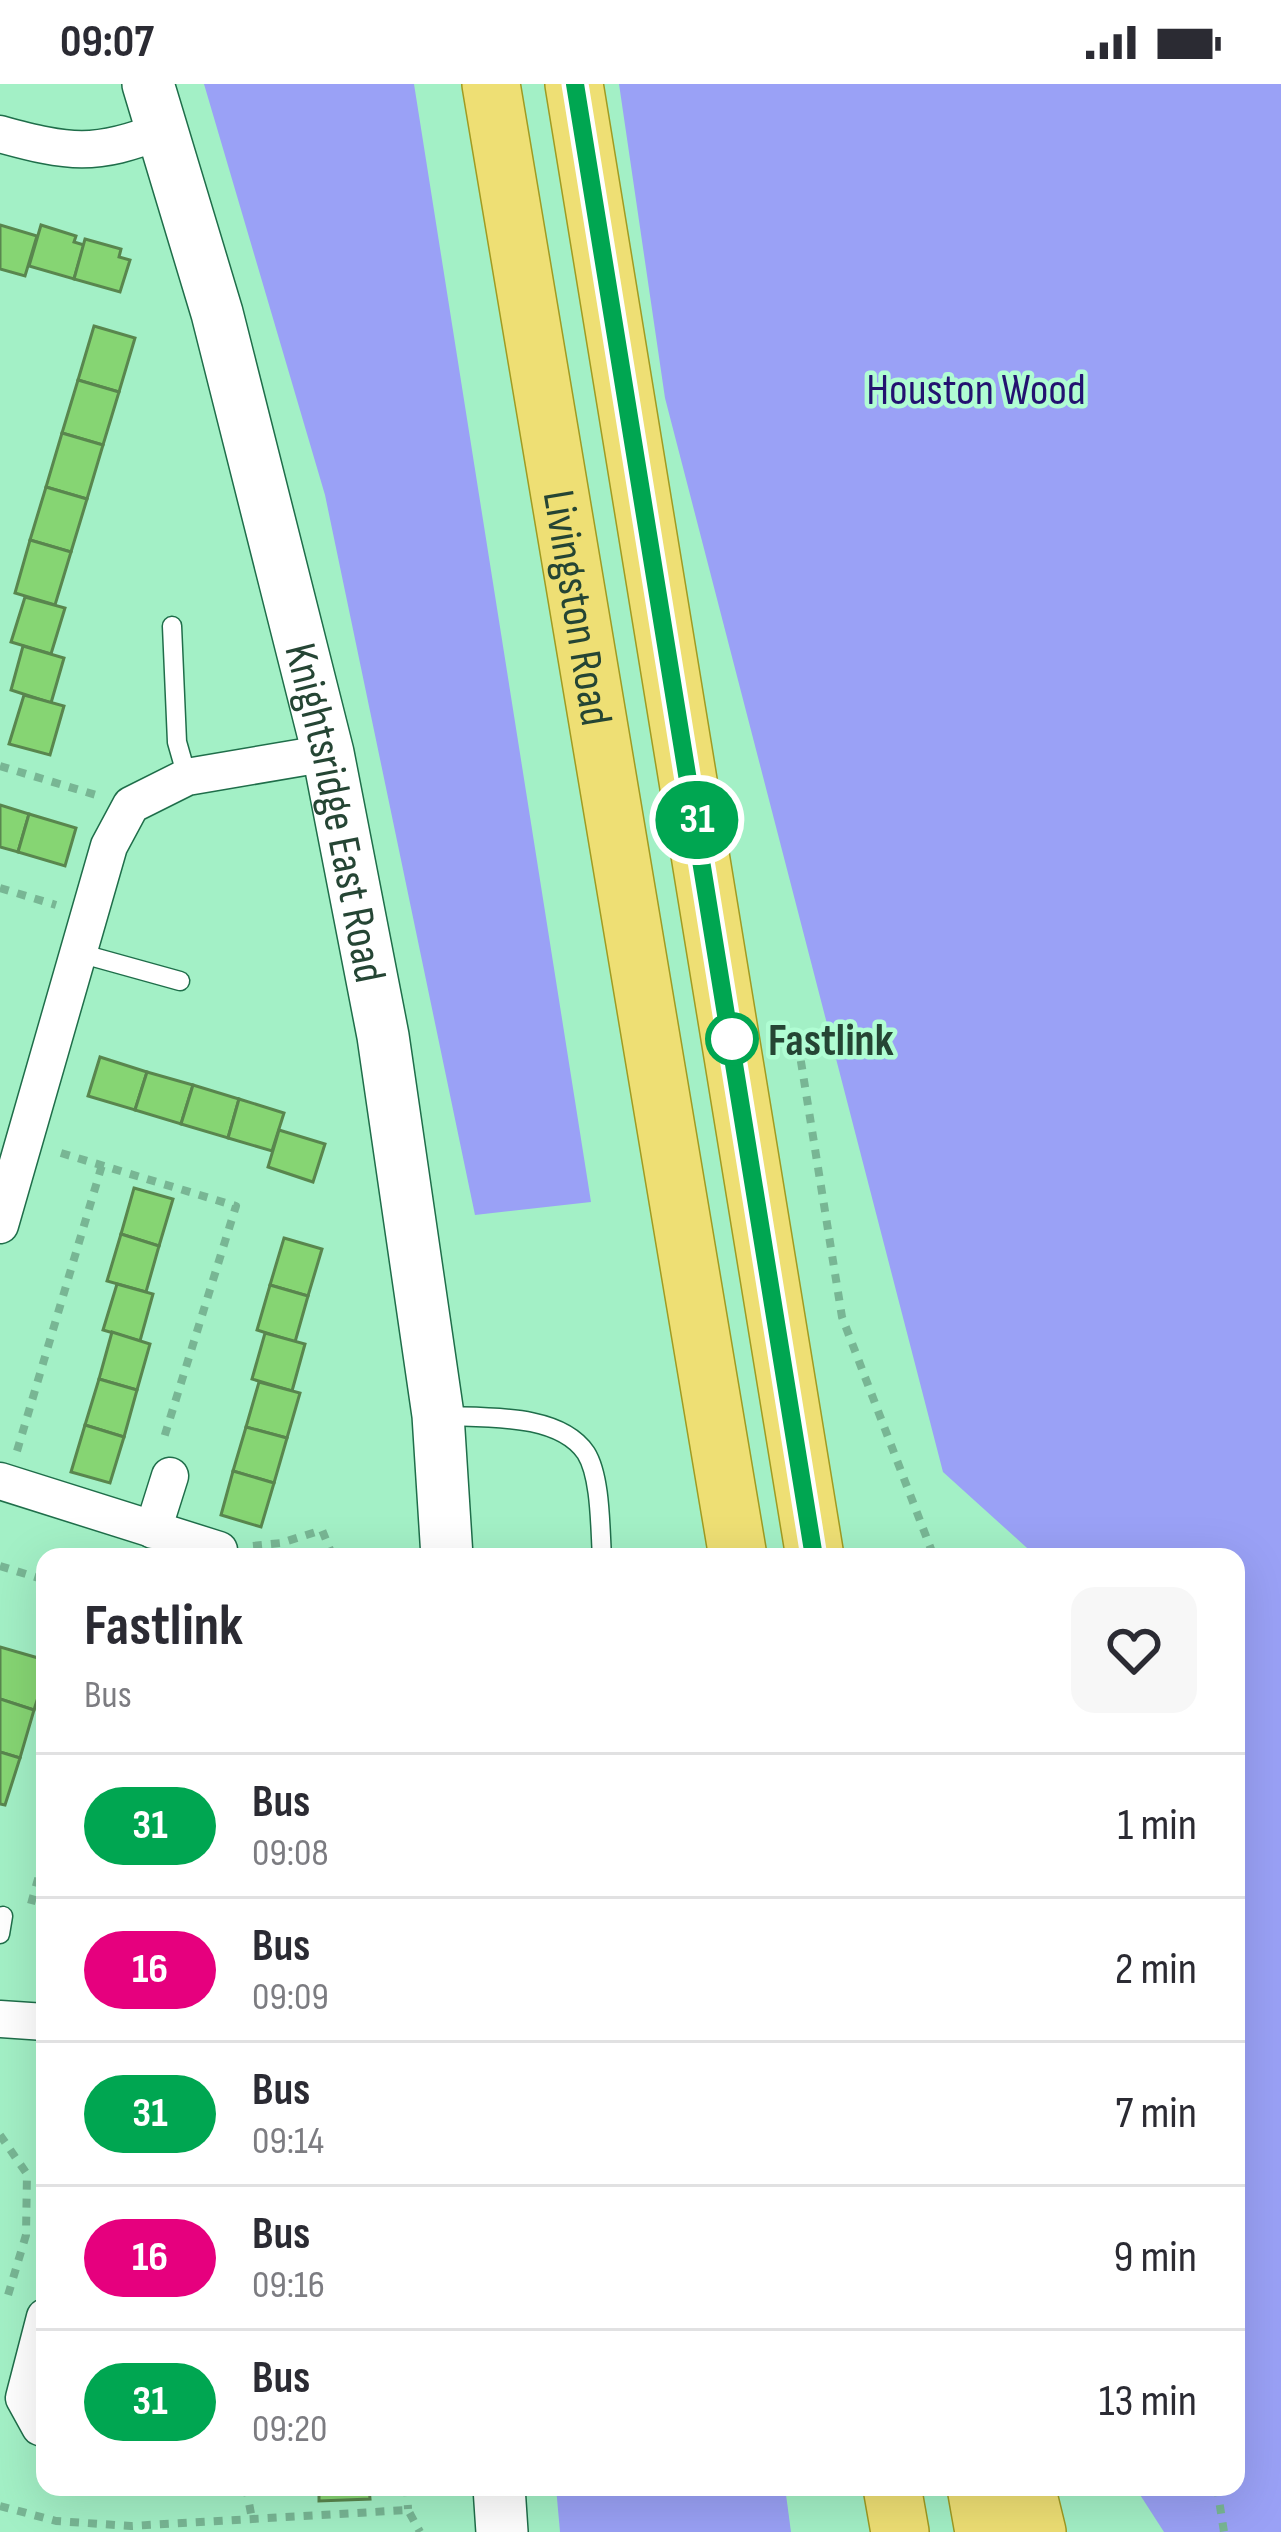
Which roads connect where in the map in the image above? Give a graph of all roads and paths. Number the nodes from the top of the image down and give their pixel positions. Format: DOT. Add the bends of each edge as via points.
graph roads {
  1 [pos="491,84"];
  2 [pos="574,84"];
  3 [pos="155,107"];
  4 [pos="0,134"];
  5 [pos="172,626"];
  6 [pos="328,754"];
  7 [pos="0,766"];
  8 [pos="187,778"];
  9 [pos="131,805"];
  10 [pos="0,888"];
  11 [pos="90,914"];
  12 [pos="79,953"];
  13 [pos="180,981"];
  14 [pos="798,1042"];
  15 [pos="25,1142"];
  16 [pos="103,1165"];
  17 [pos="0,1226"];
  18 [pos="438,1415"];
  19 [pos="170,1476"];
  20 [pos="3,1483"];
  21 [pos="153,1530"];
  22 [pos="212,1548"];
  23 [pos="237,1548"];
  24 [pos="329,1548"];
  25 [pos="446,1548"];
  26 [pos="601,1548"];
  27 [pos="736,1548"];
  28 [pos="813,1548"];
  29 [pos="931,1548"];
  30 [pos="0,1566"];
  31 [pos="36,1577"];
  32 [pos="36,1886"];
  33 [pos="2,1925"];
  34 [pos="0,2019"];
  35 [pos="36,2021"];
  36 [pos="0,2135"];
  37 [pos="0,2324"];
  38 [pos="36,2352"];
  39 [pos="36,2420"];
  40 [pos="248,2496"];
  41 [pos="407,2496"];
  42 [pos="500,2496"];
  43 [pos="894,2496"];
  44 [pos="978,2496"];
  45 [pos="1028,2496"];
  46 [pos="1218,2496"];
  47 [pos="0,2506"];
  48 [pos="408,2510"];
  49 [pos="252,2519"];
  50 [pos="131,2529"];
  51 [pos="420,2532"];
  52 [pos="502,2532"];
  53 [pos="900,2532"];
  54 [pos="984,2532"];
  55 [pos="1037,2532"];
  56 [pos="1224,2532"];
  1 -- 27 [label="main road, Livingston Road"];
  2 -- 28 [label="main road, Livingston Road"];
  3 -- 4 [label="street" via="118,148 63,152"];
  3 -- 6 [label="street, Knightsridge East Road" via="217,313"];
  5 -- 8 [label="lane" via="177,742"];
  6 -- 8 [label="street"];
  6 -- 18 [label="street, Knightsridge East Road" via="383,1036"];
  7 -- 9 [label="path"];
  8 -- 9 [label="street"];
  9 -- 11 [label="street" via="109,845"];
  10 -- 11 [label="path"];
  11 -- 12 [label="street"];
  12 -- 13 [label="lane"];
  12 -- 15 [label="street"];
  14 -- 29 [label="path" via="842,1318"];
  15 -- 16 [label="path"];
  15 -- 17 [label="street"];
  16 -- 19 [label="path" via="236,1206 156,1464"];
  16 -- 20 [label="path"];
  18 -- 25 [label="street, Knightsridge East Road"];
  18 -- 26 [label="lane" via="546,1423 586,1453"];
  19 -- 21 [label="street"];
  20 -- 21 [label="street"];
  21 -- 22 [label="street"];
  23 -- 24 [label="path" via="322,1530"];
  30 -- 31 [label="path"];
  32 -- 33 [label="path" via="29,1911"];
  34 -- 35 [label="street"];
  36 -- 37 [label="path" via="27,2174 26,2235"];
  38 -- 39 [label="street" via="24,2398"];
  40 -- 49 [label="path"];
  41 -- 48 [label="path"];
  42 -- 52 [label="street"];
  43 -- 53 [label="main road"];
  44 -- 54 [label="main road"];
  45 -- 55 [label="main road"];
  46 -- 56 [label="path"];
  47 -- 50 [label="path"];
  48 -- 49 [label="path"];
  48 -- 51 [label="path"];
  49 -- 50 [label="path"];
}
